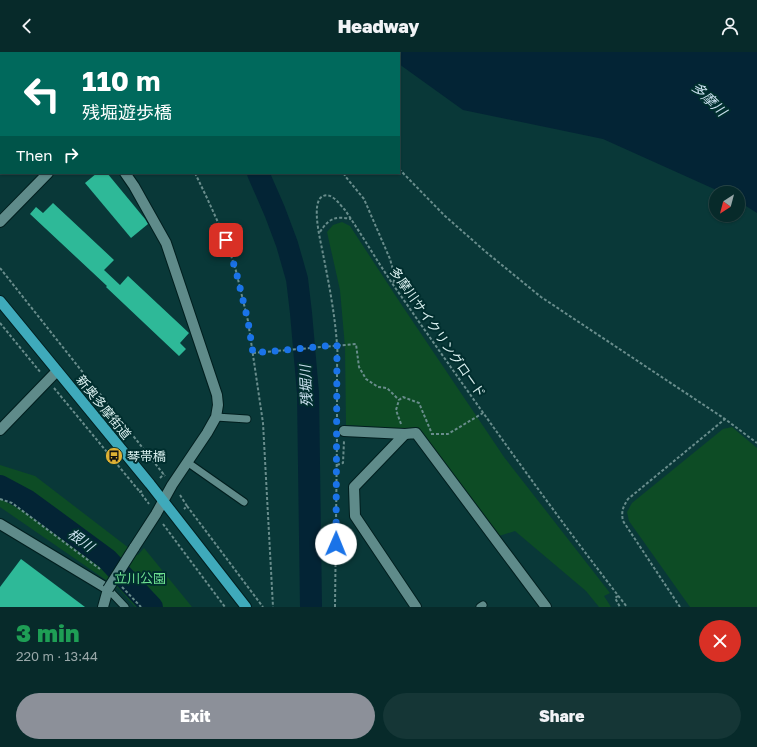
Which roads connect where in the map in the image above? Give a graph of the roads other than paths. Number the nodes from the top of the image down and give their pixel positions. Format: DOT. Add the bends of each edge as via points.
graph roads {
  1 [pos="47,174"];
  2 [pos="126,174"];
  3 [pos="0,222"];
  4 [pos="0,300"];
  5 [pos="57,371"];
  6 [pos="216,417"];
  7 [pos="248,419"];
  8 [pos="0,430"];
  9 [pos="339,430"];
  10 [pos="405,434"];
  11 [pos="187,462"];
  12 [pos="163,500"];
  13 [pos="244,502"];
  14 [pos="0,524"];
  15 [pos="113,586"];
  16 [pos="103,607"];
  17 [pos="124,607"];
  18 [pos="246,607"];
  19 [pos="416,607"];
  20 [pos="546,607"];
  1 -- 3 [label="street"];
  2 -- 6 [label="street" via="166,243 217,395"];
  4 -- 5 [label="main road, 新奥多摩街道"];
  5 -- 8 [label="street"];
  5 -- 12 [label="main road, 新奥多摩街道"];
  6 -- 7 [label="lane"];
  6 -- 11 [label="street"];
  9 -- 10 [label="street"];
  10 -- 19 [label="street" via="354,487 355,516"];
  10 -- 20 [label="street" via="416,433"];
  11 -- 12 [label="street"];
  11 -- 13 [label="lane"];
  12 -- 15 [label="street, bridge"];
  12 -- 18 [label="main road, 新奥多摩街道"];
  14 -- 15 [label="street"];
  15 -- 16 [label="street"];
  15 -- 17 [label="lane"];
}
